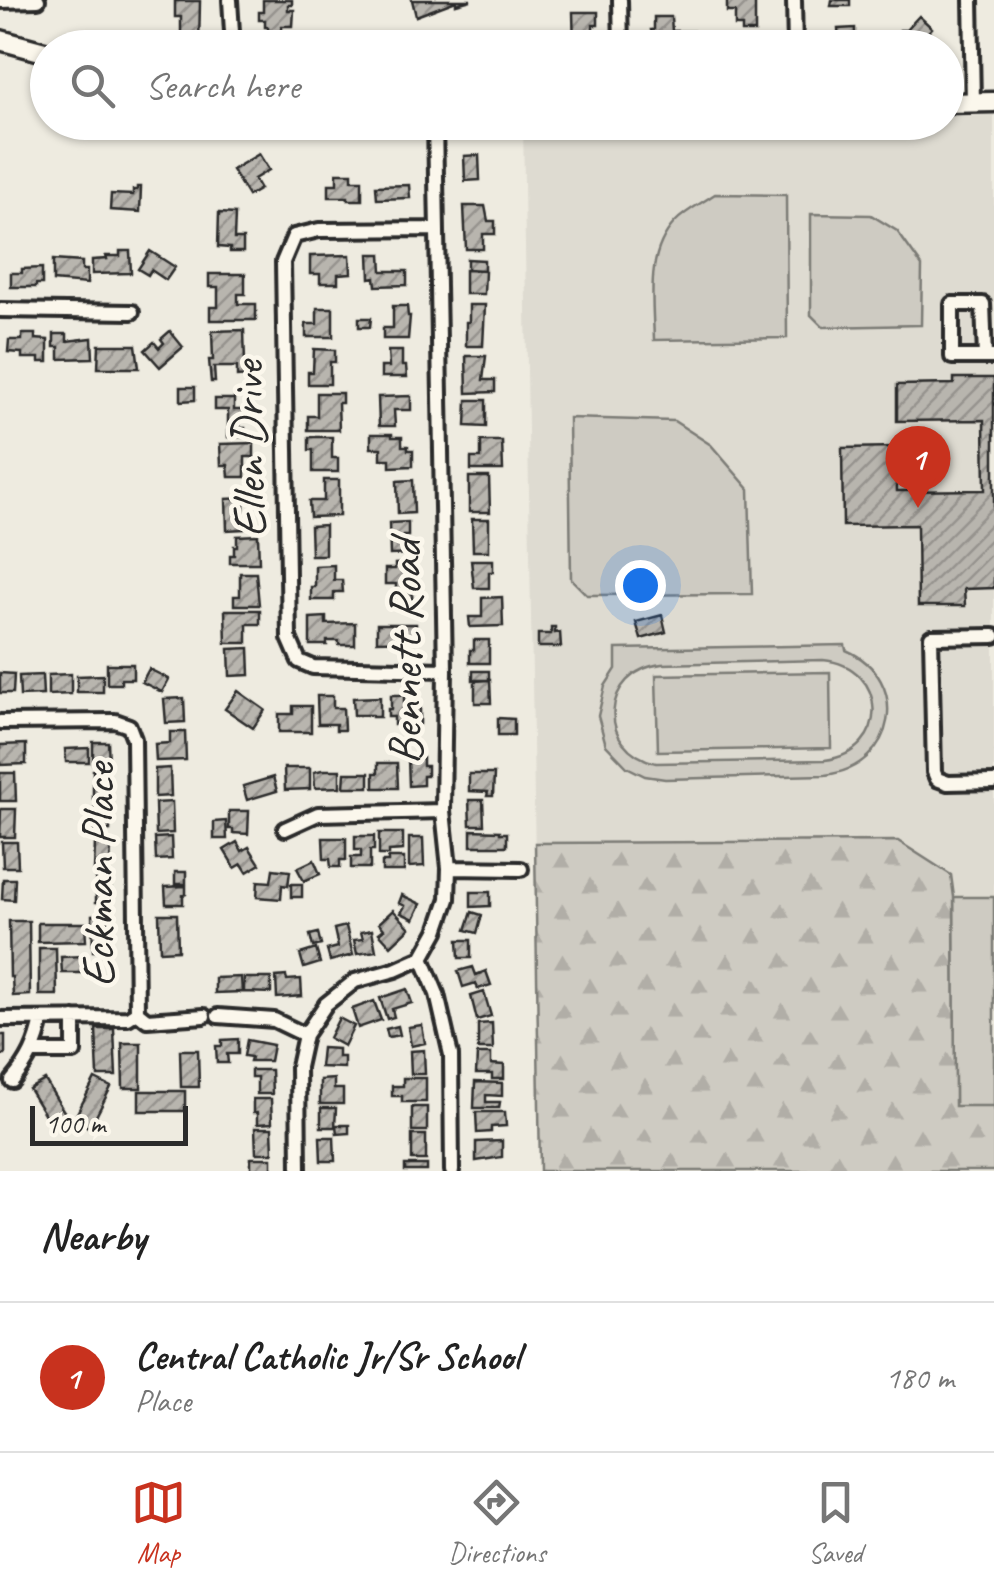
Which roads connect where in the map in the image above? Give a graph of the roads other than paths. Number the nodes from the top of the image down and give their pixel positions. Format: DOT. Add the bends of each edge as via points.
graph roads {
  1 [pos="38,0"];
  2 [pos="230,0"];
  3 [pos="620,0"];
  4 [pos="794,0"];
  5 [pos="971,0"];
  6 [pos="0,1"];
  7 [pos="232,30"];
  8 [pos="620,30"];
  9 [pos="795,30"];
  10 [pos="0,40"];
  11 [pos="30,49"];
  12 [pos="964,102"];
  13 [pos="974,102"];
  14 [pos="994,102"];
  15 [pos="435,140"];
  16 [pos="436,228"];
  17 [pos="0,310"];
  18 [pos="132,312"];
  19 [pos="989,357"];
  20 [pos="994,636"];
  21 [pos="445,670"];
  22 [pos="0,722"];
  23 [pos="994,782"];
  24 [pos="443,811"];
  25 [pos="285,829"];
  26 [pos="449,868"];
  27 [pos="521,869"];
  28 [pos="422,958"];
  29 [pos="142,1016"];
  30 [pos="42,1018"];
  31 [pos="74,1018"];
  32 [pos="0,1019"];
  33 [pos="305,1035"];
  34 [pos="32,1052"];
  35 [pos="12,1081"];
  36 [pos="299,1171"];
  37 [pos="452,1171"];
  1 -- 6 [label="street"];
  2 -- 7 [label="street"];
  3 -- 8 [label="street"];
  4 -- 9 [label="street"];
  5 -- 13 [label="street"];
  10 -- 11 [label="main road"];
  12 -- 13 [label="main road"];
  13 -- 14 [label="main road"];
  15 -- 16 [label="street, Bennett Road"];
  16 -- 21 [label="street, Bennett Road"];
  16 -- 21 [label="street, Ellen Drive" via="319,230 294,236 282,262 289,638 299,661 313,667"];
  17 -- 18 [label="street"];
  19 -- 19 [label="street" via="952,357 952,304 983,304"];
  20 -- 23 [label="street" via="931,637 937,779"];
  21 -- 24 [label="street, Bennett Road"];
  22 -- 29 [label="street, Eckman Place" via="129,726"];
  24 -- 25 [label="street" via="318,814"];
  24 -- 26 [label="street, Bennett Road"];
  26 -- 27 [label="street"];
  26 -- 28 [label="street, Bennett Road" via="448,899"];
  28 -- 33 [label="street" via="355,981 326,1004"];
  28 -- 37 [label="street" via="451,1055"];
  29 -- 31 [label="street"];
  29 -- 33 [label="street" via="274,1020"];
  30 -- 31 [label="street"];
  30 -- 32 [label="street"];
  30 -- 34 [label="street"];
  31 -- 34 [label="street" via="74,1052"];
  33 -- 36 [label="street" via="298,1066"];
  34 -- 35 [label="street"];
}
